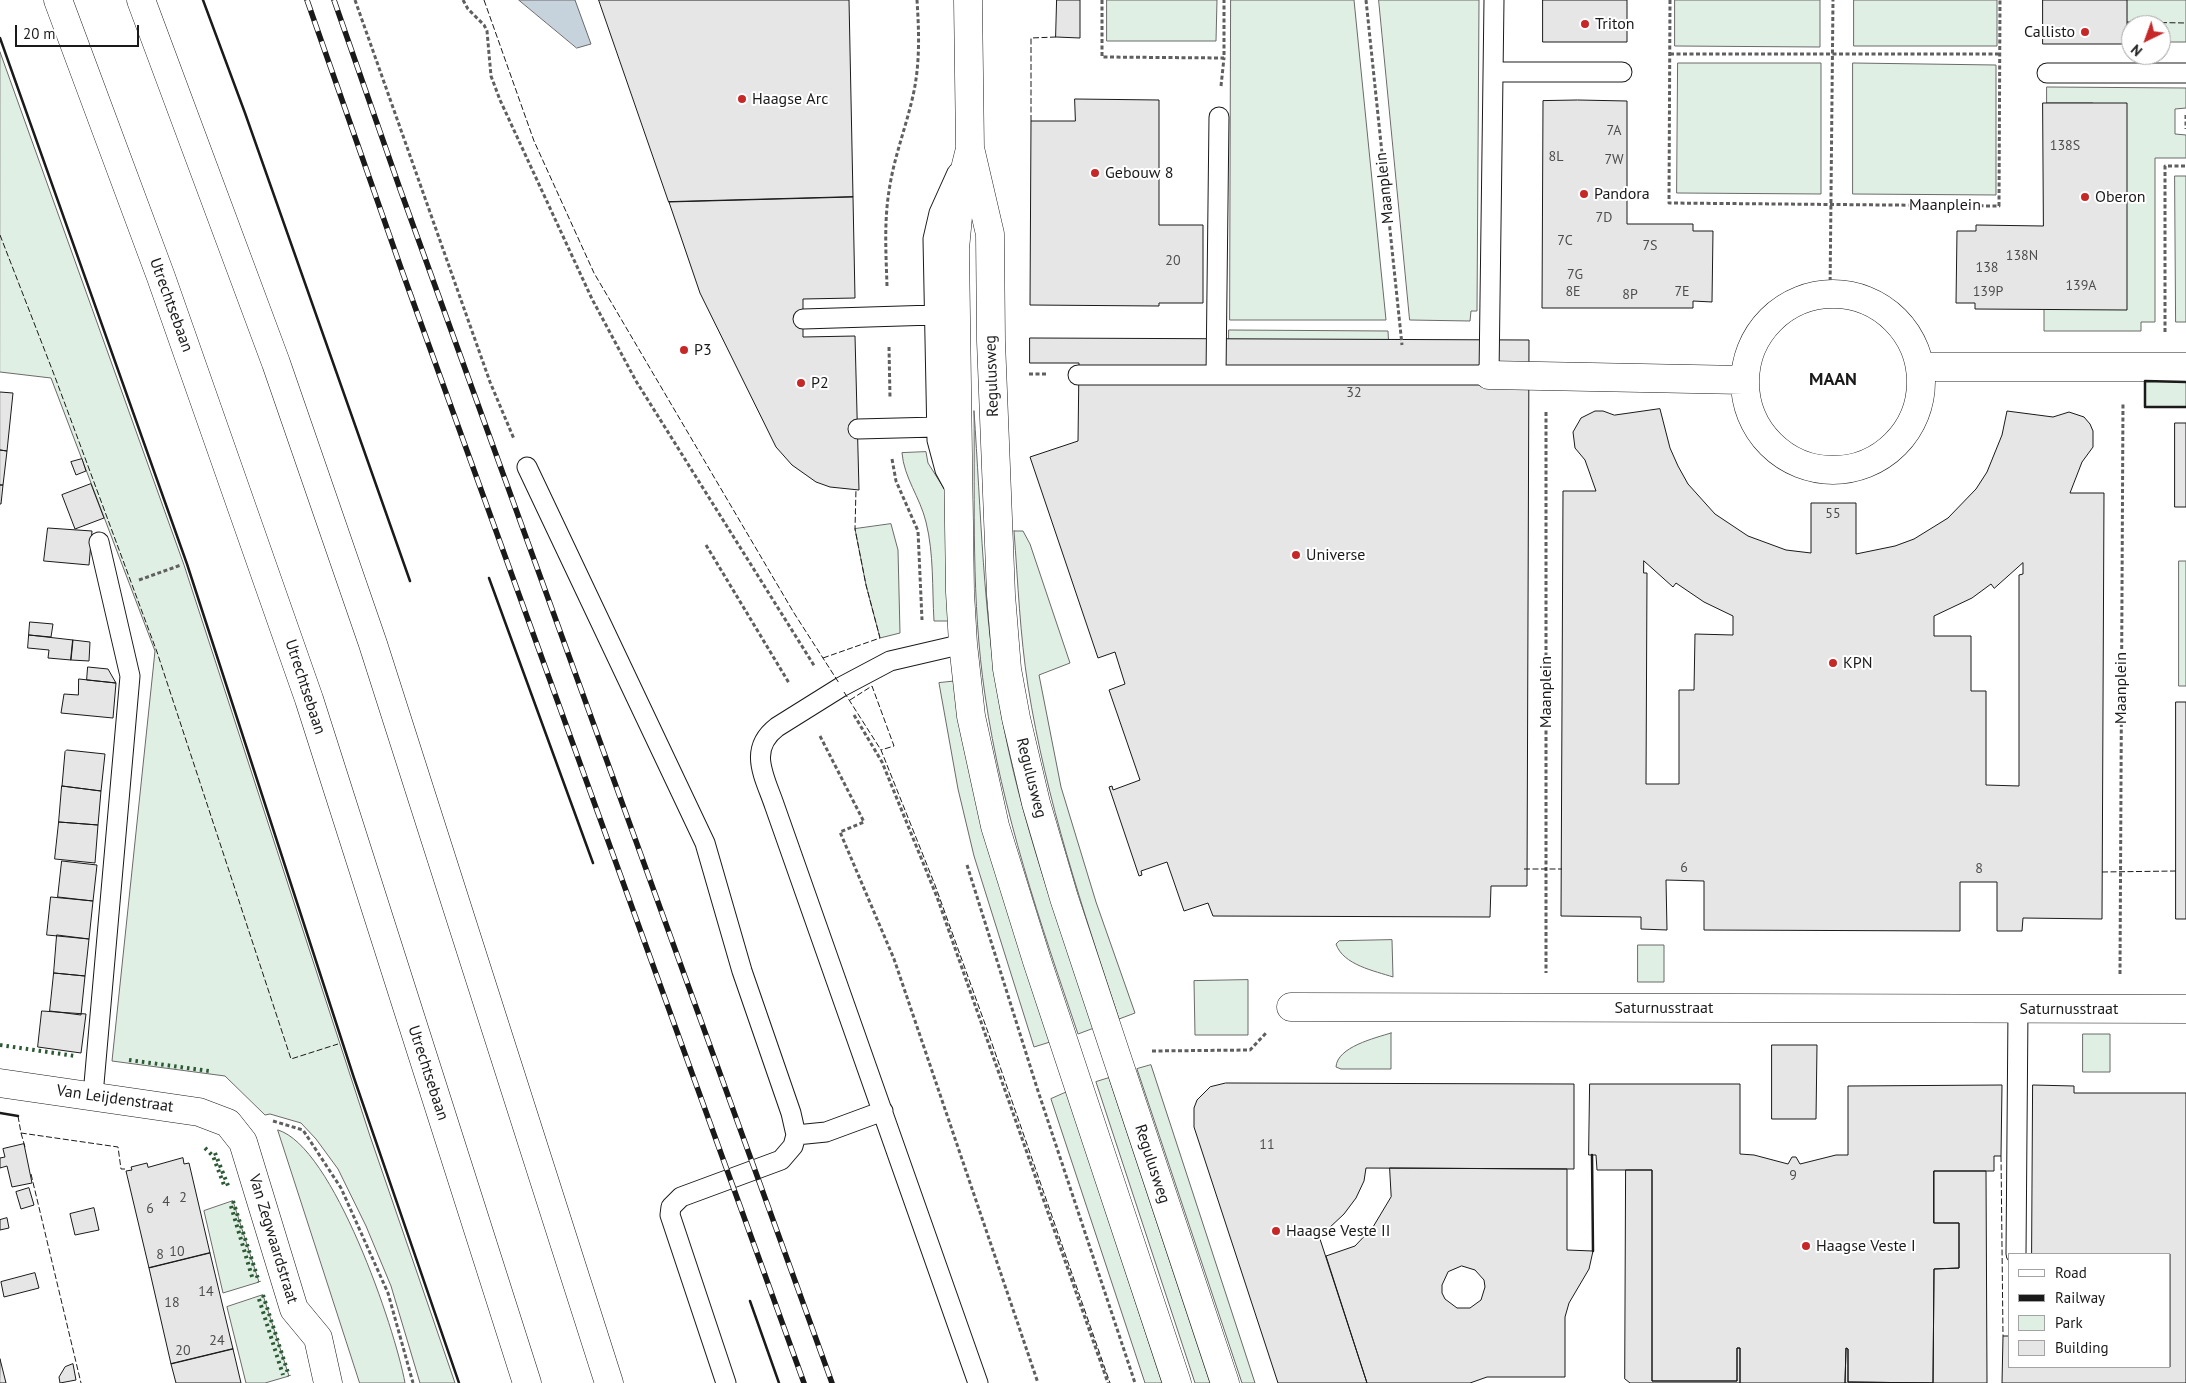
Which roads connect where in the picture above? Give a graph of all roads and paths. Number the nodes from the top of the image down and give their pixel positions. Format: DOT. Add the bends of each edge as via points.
graph roads {
  1 [pos="58,0"];
  2 [pos="141,0"];
  3 [pos="355,0"];
  4 [pos="463,0"];
  5 [pos="968,0"];
  6 [pos="1102,0"];
  7 [pos="1224,0"];
  8 [pos="1366,0"];
  9 [pos="1494,0"];
  10 [pos="1670,0"];
  11 [pos="1833,0"];
  12 [pos="2000,0"];
  13 [pos="1670,54"];
  14 [pos="2000,54"];
  15 [pos="1832,55"];
  16 [pos="1493,72"];
  17 [pos="1622,72"];
  18 [pos="2186,73"];
  19 [pos="2047,74"];
  20 [pos="2186,116"];
  21 [pos="1219,117"];
  22 [pos="2186,129"];
  23 [pos="970,148"];
  24 [pos="2186,166"];
  25 [pos="1831,204"];
  26 [pos="1830,294"];
  27 [pos="934,316"];
  28 [pos="803,319"];
  29 [pos="1921,367"];
  30 [pos="2123,367"];
  31 [pos="2176,367"];
  32 [pos="1078,375"];
  33 [pos="1216,375"];
  34 [pos="1405,375"];
  35 [pos="1489,375"];
  36 [pos="1546,376"];
  37 [pos="1744,380"];
  38 [pos="937,427"];
  39 [pos="858,428"];
  40 [pos="527,467"];
  41 [pos="959,497"];
  42 [pos="100,542"];
  43 [pos="706,545"];
  44 [pos="181,565"];
  45 [pos="136,581"];
  46 [pos="963,644"];
  47 [pos="833,692"];
  48 [pos="804,709"];
  49 [pos="1291,1008"];
  50 [pos="1546,1008"];
  51 [pos="2018,1009"];
  52 [pos="2120,1009"];
  53 [pos="2186,1009"];
  54 [pos="1161,1050"];
  55 [pos="0,1083"];
  56 [pos="1037,1088"];
  57 [pos="93,1095"];
  58 [pos="883,1112"];
  59 [pos="228,1123"];
  60 [pos="796,1135"];
  61 [pos="2016,1253"];
  62 [pos="328,1383"];
  63 [pos="413,1383"];
  64 [pos="527,1383"];
  65 [pos="609,1383"];
  66 [pos="726,1383"];
  67 [pos="978,1383"];
  68 [pos="1038,1383"];
  69 [pos="1108,1383"];
  70 [pos="1135,1383"];
  71 [pos="1177,1383"];
  72 [pos="1225,1383"];
  1 -- 64 [label="main road, Utrechtsebaan" via="165,286 309,699"];
  2 -- 65 [label="main road" via="276,363 374,644"];
  3 -- 40 [label="path" via="490,382"];
  4 -- 47 [label="path" via="484,25 490,76 605,324 636,381"];
  5 -- 23 [label="main road, Regulusweg"];
  6 -- 7 [label="path" via="1102,57 1224,58"];
  8 -- 34 [label="path, Maanplein"];
  9 -- 16 [label="lane"];
  10 -- 13 [label="path, Maanplein"];
  11 -- 15 [label="path"];
  12 -- 14 [label="path, Maanplein"];
  13 -- 15 [label="path"];
  13 -- 25 [label="path, Maanplein" via="1669,203"];
  14 -- 15 [label="path"];
  14 -- 25 [label="path, Maanplein" via="1999,206"];
  15 -- 25 [label="path"];
  16 -- 17 [label="lane"];
  16 -- 35 [label="lane"];
  18 -- 19 [label="lane"];
  20 -- 22 [label="path"];
  21 -- 33 [label="lane"];
  23 -- 27 [label="lane" via="936,223 933,239"];
  23 -- 41 [label="main road, Regulusweg" via="961,185 955,249"];
  23 -- 72 [label="main road, Regulusweg" via="990,234 1000,595 1007,669 1016,718 1036,803 1069,916"];
  24 -- 31 [label="path" via="2165,166"];
  25 -- 26 [label="path"];
  26 -- 29 [label="main road" via="1836,292 1866,299 1890,313 1911,340"];
  26 -- 37 [label="main road" via="1808,296 1782,308 1762,327 1749,352"];
  27 -- 28 [label="lane"];
  27 -- 38 [label="lane"];
  29 -- 30 [label="main road"];
  29 -- 37 [label="main road" via="1920,399 1909,427 1890,450 1863,465 1833,471 1805,467 1780,453 1760,433 1748,408"];
  30 -- 31 [label="main road"];
  30 -- 52 [label="path, Maanplein"];
  32 -- 33 [label="lane"];
  33 -- 34 [label="lane"];
  34 -- 35 [label="lane"];
  35 -- 36 [label="main road"];
  36 -- 37 [label="main road"];
  36 -- 50 [label="path, Maanplein"];
  38 -- 39 [label="lane"];
  38 -- 41 [label="lane" via="941,460"];
  40 -- 60 [label="lane" via="705,844 739,962"];
  41 -- 46 [label="main road, Regulusweg"];
  42 -- 57 [label="lane" via="130,676"];
  43 -- 48 [label="path"];
  44 -- 45 [label="path"];
  46 -- 47 [label="lane" via="890,661"];
  46 -- 71 [label="main road, Regulusweg" via="974,734 996,826 1037,962"];
  47 -- 48 [label="lane"];
  47 -- 69 [label="path" via="876,749 936,897"];
  48 -- 58 [label="lane" via="767,736 760,747 760,760"];
  48 -- 68 [label="path" via="864,822 840,832 894,959"];
  49 -- 50 [label="main road, Saturnusstraat"];
  49 -- 54 [label="path" via="1250,1050"];
  50 -- 51 [label="main road, Saturnusstraat"];
  51 -- 52 [label="main road, Saturnusstraat"];
  51 -- 61 [label="lane"];
  52 -- 53 [label="main road, Saturnusstraat"];
  55 -- 57 [label="main road, Van Leijdenstraat"];
  56 -- 70 [label="path"];
  57 -- 59 [label="main road, Van Leijdenstraat" via="200,1112"];
  58 -- 60 [label="lane" via="826,1132"];
  58 -- 67 [label="lane"];
  59 -- 62 [label="main road, Van Zegwaardstraat" via="243,1142 294,1309 318,1338"];
  59 -- 63 [label="path" via="274,1121 303,1130 341,1188 388,1293"];
  60 -- 66 [label="lane" via="793,1146 781,1160 684,1196 671,1207 670,1215"];
}
